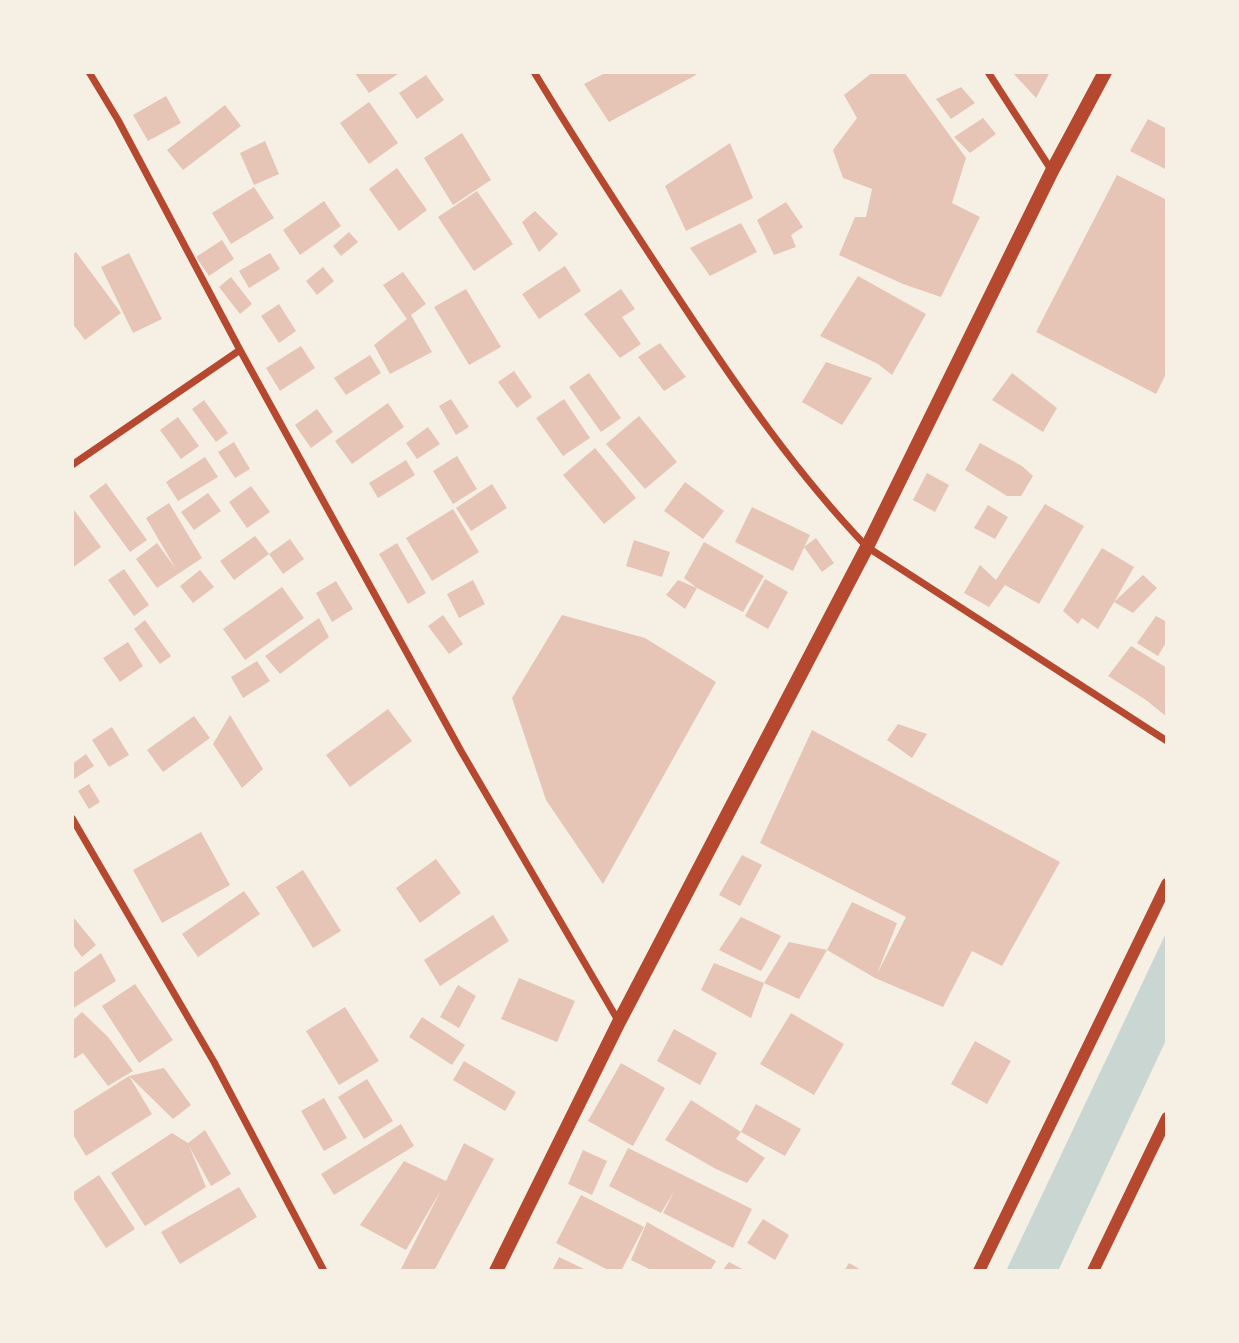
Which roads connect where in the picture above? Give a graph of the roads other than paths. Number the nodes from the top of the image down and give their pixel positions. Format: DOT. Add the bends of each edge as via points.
graph roads {
  1 [pos="89,72"];
  2 [pos="534,72"];
  3 [pos="988,72"];
  4 [pos="1105,72"];
  5 [pos="1052,171"];
  6 [pos="240,350"];
  7 [pos="72,464"];
  8 [pos="867,547"];
  9 [pos="1167,741"];
  10 [pos="72,818"];
  11 [pos="1167,884"];
  12 [pos="619,1022"];
  13 [pos="1167,1118"];
  14 [pos="324,1271"];
  15 [pos="496,1271"];
  16 [pos="979,1271"];
  17 [pos="1093,1271"];
  1 -- 6 [label="street"];
  2 -- 8 [label="street" via="723,366 810,485"];
  3 -- 5 [label="street"];
  4 -- 5 [label="main road"];
  5 -- 8 [label="main road"];
  6 -- 7 [label="street"];
  6 -- 12 [label="street" via="461,751"];
  8 -- 9 [label="street"];
  8 -- 12 [label="main road"];
  10 -- 14 [label="street" via="214,1062"];
  11 -- 16 [label="street"];
  12 -- 15 [label="main road"];
  13 -- 17 [label="street"];
}
